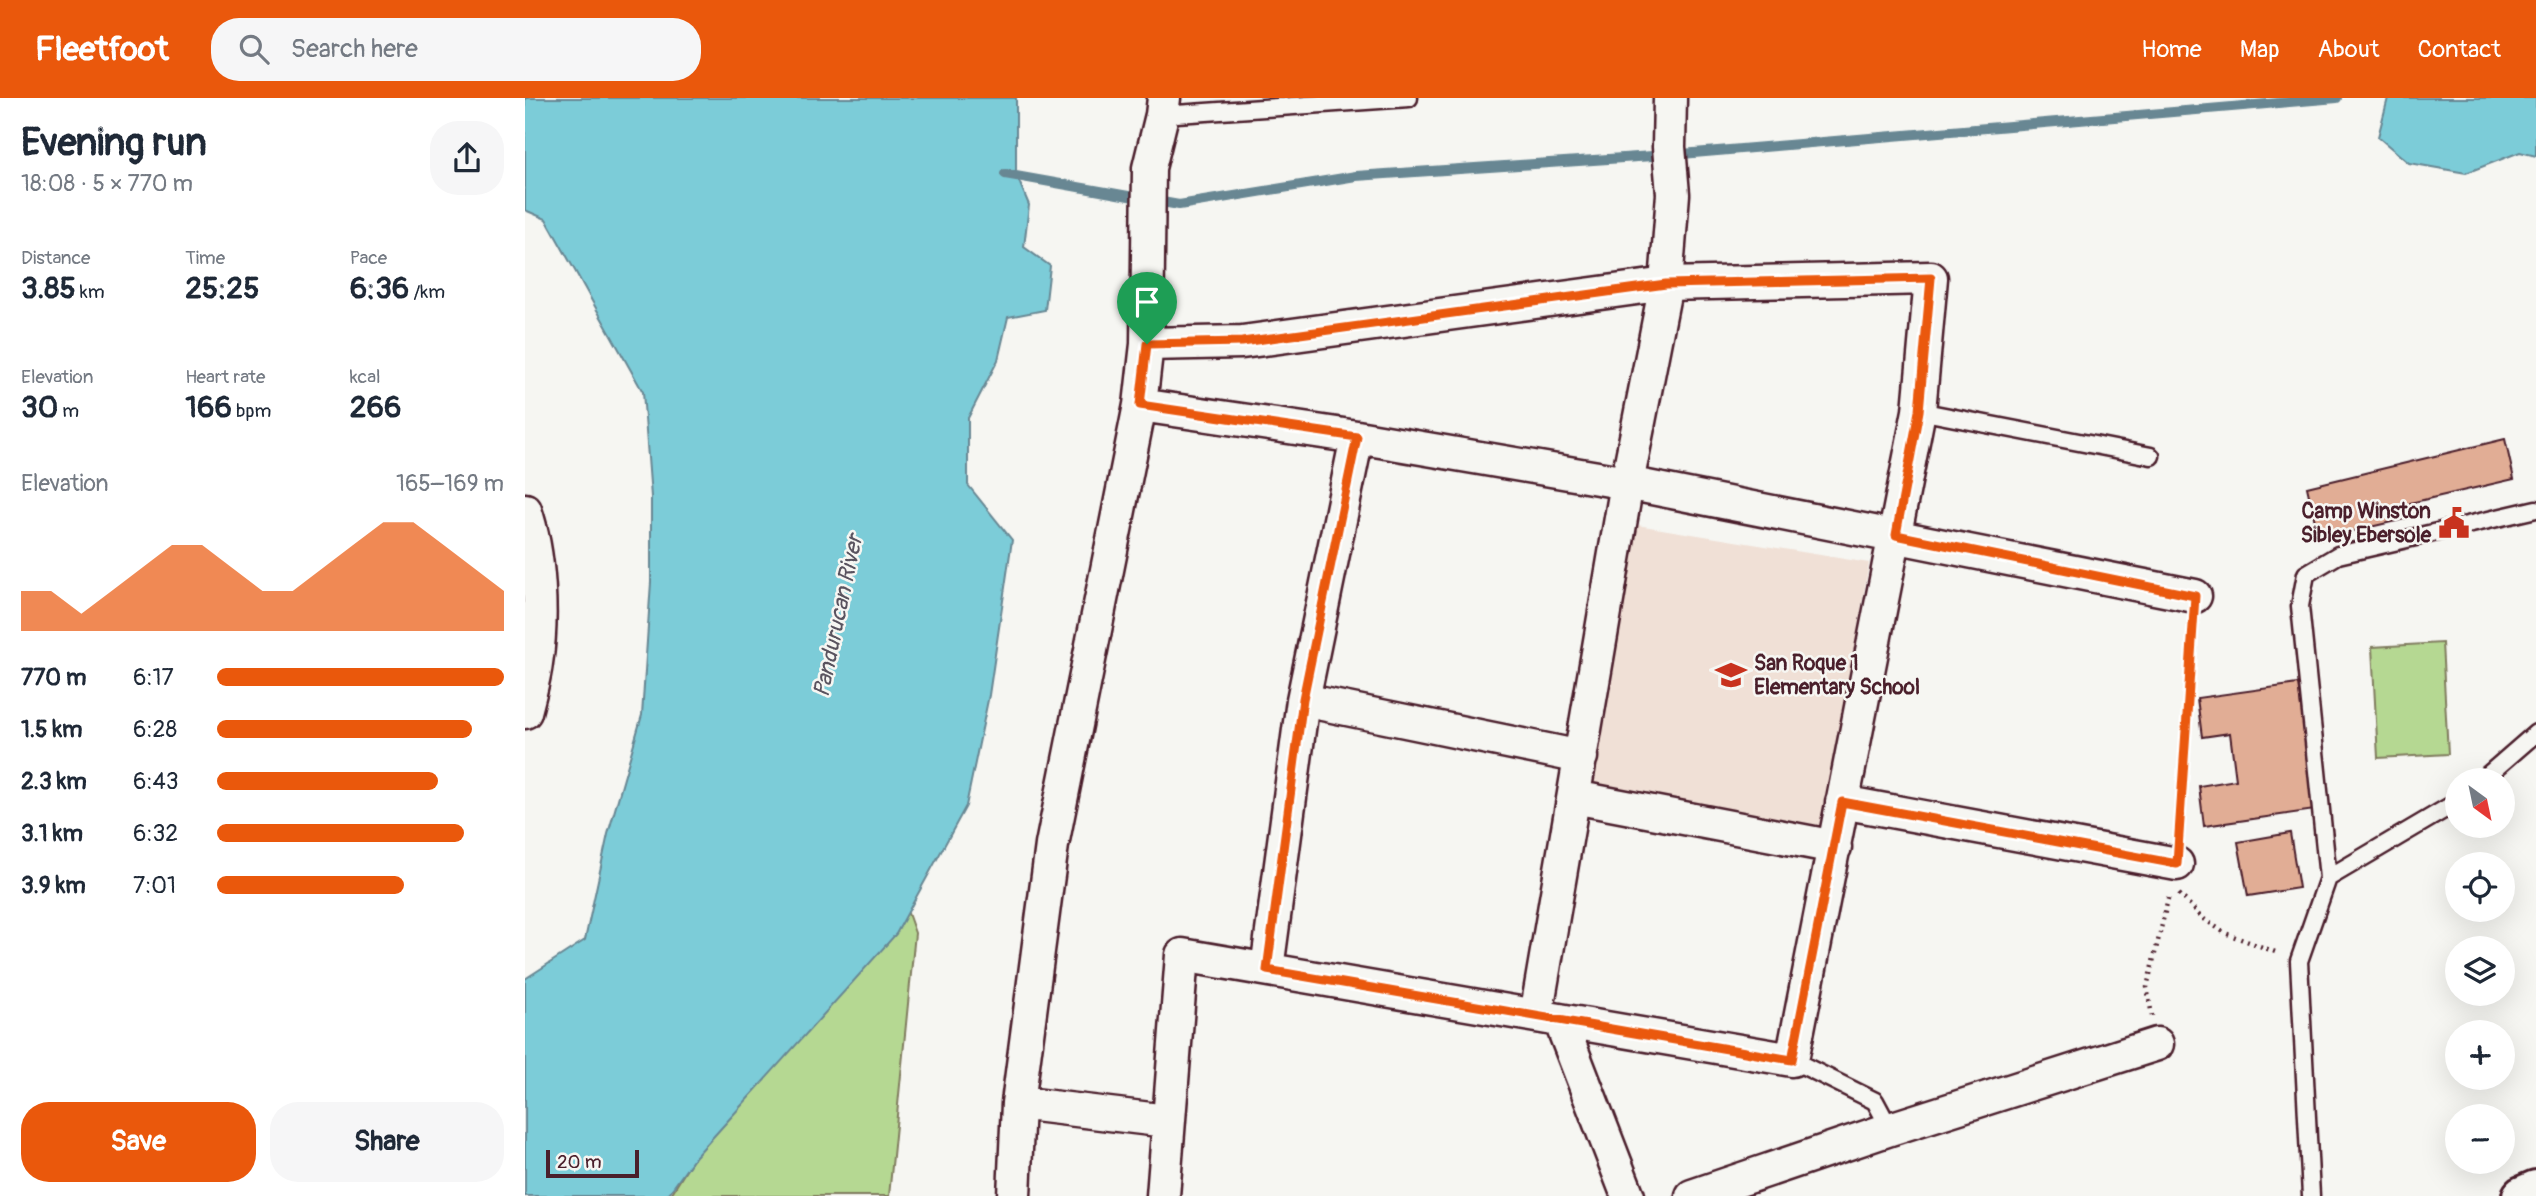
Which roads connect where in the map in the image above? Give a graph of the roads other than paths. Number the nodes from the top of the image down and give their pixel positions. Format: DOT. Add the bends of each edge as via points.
graph roads {
  1 [pos="1409,98"];
  2 [pos="1670,98"];
  3 [pos="1163,107"];
  4 [pos="1666,284"];
  5 [pos="1147,344"];
  6 [pos="1140,405"];
  7 [pos="1919,411"];
  8 [pos="1357,437"];
  9 [pos="2151,456"];
  10 [pos="1627,483"];
  11 [pos="2536,509"];
  12 [pos="525,510"];
  13 [pos="1896,535"];
  14 [pos="2195,596"];
  15 [pos="531,662"];
  16 [pos="1303,699"];
  17 [pos="525,712"];
  18 [pos="2536,733"];
  19 [pos="1581,757"];
  20 [pos="2496,768"];
  21 [pos="1574,797"];
  22 [pos="1842,802"];
  23 [pos="2445,810"];
  24 [pos="1835,847"];
  25 [pos="2177,864"];
  26 [pos="2328,878"];
  27 [pos="1267,970"];
  28 [pos="1548,1018"];
  29 [pos="2157,1044"];
  30 [pos="1792,1060"];
  31 [pos="1018,1102"];
  32 [pos="1167,1121"];
  33 [pos="1890,1129"];
  34 [pos="2536,1190"];
  35 [pos="1014,1196"];
  36 [pos="1163,1196"];
  37 [pos="1627,1196"];
  38 [pos="1692,1196"];
  39 [pos="2311,1196"];
  40 [pos="2522,1196"];
  1 -- 3 [label="lane"];
  2 -- 4 [label="street" via="1673,194"];
  3 -- 5 [label="street" via="1149,168"];
  4 -- 5 [label="street" via="1242,342"];
  4 -- 7 [label="street" via="1931,278"];
  4 -- 10 [label="street"];
  5 -- 6 [label="street"];
  6 -- 8 [label="street"];
  6 -- 31 [label="street" via="1052,845"];
  7 -- 9 [label="lane"];
  7 -- 13 [label="street"];
  8 -- 10 [label="street"];
  8 -- 16 [label="street"];
  10 -- 13 [label="street"];
  10 -- 19 [label="street"];
  11 -- 26 [label="lane" via="2338,555 2306,574 2300,606"];
  12 -- 15 [label="street" via="532,529 539,601"];
  13 -- 14 [label="street"];
  13 -- 22 [label="street"];
  15 -- 17 [label="street"];
  16 -- 19 [label="street"];
  16 -- 27 [label="street"];
  18 -- 20 [label="lane"];
  19 -- 21 [label="street"];
  21 -- 24 [label="street"];
  21 -- 28 [label="street"];
  22 -- 24 [label="street"];
  22 -- 25 [label="street"];
  23 -- 26 [label="lane"];
  24 -- 30 [label="street"];
  26 -- 39 [label="lane" via="2299,961"];
  27 -- 28 [label="street"];
  27 -- 32 [label="street" via="1182,955"];
  28 -- 30 [label="street"];
  28 -- 37 [label="street"];
  29 -- 33 [label="street"];
  30 -- 33 [label="lane" via="1875,1101"];
  31 -- 32 [label="street"];
  31 -- 35 [label="street"];
  32 -- 36 [label="street"];
  33 -- 38 [label="street"];
  34 -- 40 [label="main road"];
}
